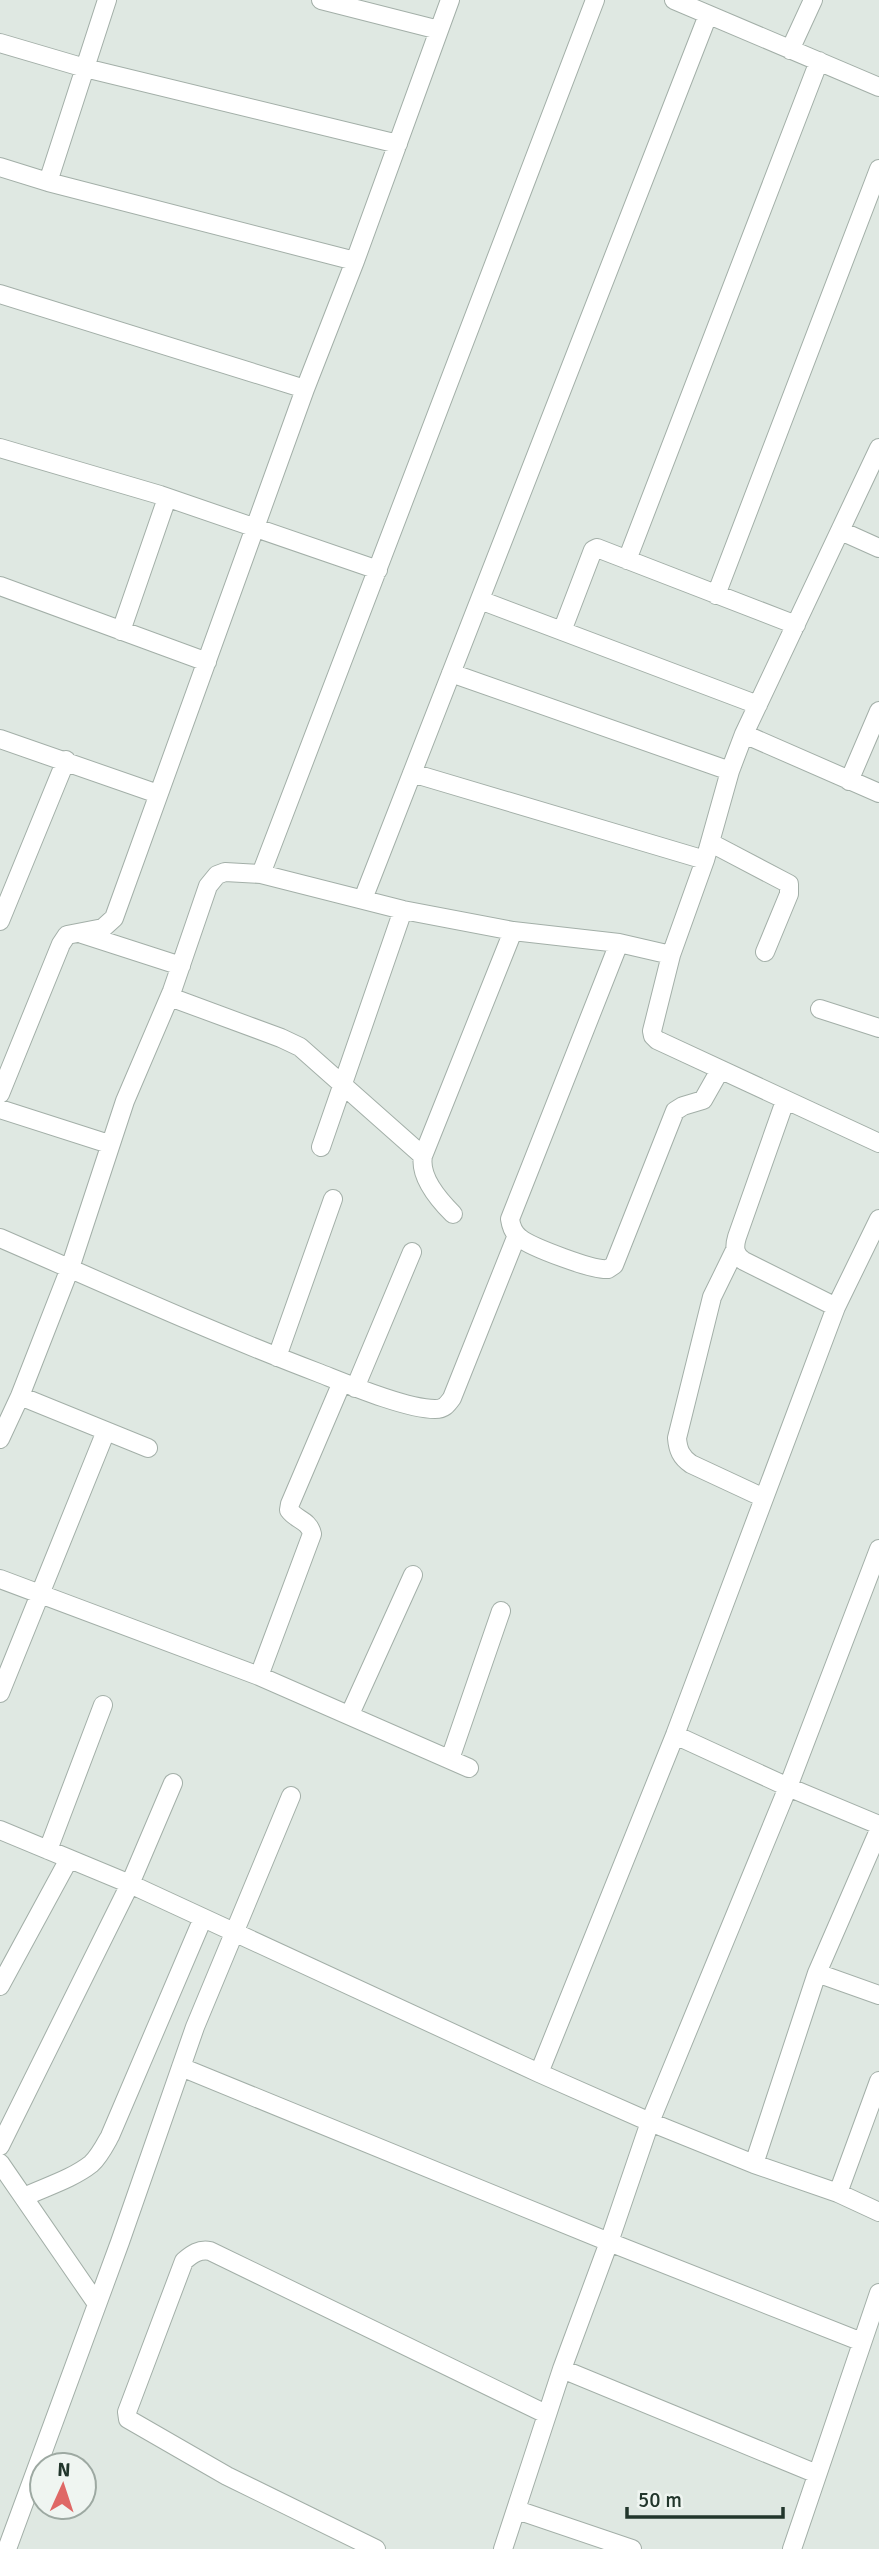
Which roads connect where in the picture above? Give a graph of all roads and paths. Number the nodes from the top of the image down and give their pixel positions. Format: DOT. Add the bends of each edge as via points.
graph roads {
  1 [pos="107,0"];
  2 [pos="321,0"];
  3 [pos="450,0"];
  4 [pos="595,0"];
  5 [pos="674,0"];
  6 [pos="813,0"];
  7 [pos="700,8"];
  8 [pos="439,30"];
  9 [pos="0,43"];
  10 [pos="790,50"];
  11 [pos="819,61"];
  12 [pos="85,68"];
  13 [pos="877,80"];
  14 [pos="398,144"];
  15 [pos="0,167"];
  16 [pos="879,169"];
  17 [pos="48,182"];
  18 [pos="355,261"];
  19 [pos="0,294"];
  20 [pos="305,389"];
  21 [pos="0,448"];
  22 [pos="879,448"];
  23 [pos="167,498"];
  24 [pos="256,529"];
  25 [pos="841,531"];
  26 [pos="879,548"];
  27 [pos="627,560"];
  28 [pos="377,570"];
  29 [pos="0,586"];
  30 [pos="716,595"];
  31 [pos="480,600"];
  32 [pos="796,625"];
  33 [pos="121,631"];
  34 [pos="562,631"];
  35 [pos="207,663"];
  36 [pos="451,673"];
  37 [pos="758,705"];
  38 [pos="879,711"];
  39 [pos="744,734"];
  40 [pos="0,739"];
  41 [pos="66,760"];
  42 [pos="730,771"];
  43 [pos="412,773"];
  44 [pos="849,781"];
  45 [pos="879,793"];
  46 [pos="158,794"];
  47 [pos="708,852"];
  48 [pos="261,874"];
  49 [pos="363,899"];
  50 [pos="403,909"];
  51 [pos="0,921"];
  52 [pos="513,931"];
  53 [pos="79,933"];
  54 [pos="619,943"];
  55 [pos="765,952"];
  56 [pos="671,955"];
  57 [pos="181,966"];
  58 [pos="170,997"];
  59 [pos="820,1009"];
  60 [pos="879,1028"];
  61 [pos="720,1070"];
  62 [pos="342,1085"];
  63 [pos="0,1094"];
  64 [pos="785,1101"];
  65 [pos="0,1109"];
  66 [pos="879,1143"];
  67 [pos="109,1144"];
  68 [pos="321,1147"];
  69 [pos="423,1156"];
  70 [pos="333,1199"];
  71 [pos="453,1214"];
  72 [pos="879,1219"];
  73 [pos="517,1235"];
  74 [pos="0,1238"];
  75 [pos="735,1250"];
  76 [pos="412,1252"];
  77 [pos="70,1268"];
  78 [pos="836,1307"];
  79 [pos="277,1357"];
  80 [pos="349,1385"];
  81 [pos="20,1396"];
  82 [pos="106,1431"];
  83 [pos="0,1439"];
  84 [pos="148,1448"];
  85 [pos="764,1498"];
  86 [pos="879,1549"];
  87 [pos="413,1575"];
  88 [pos="0,1579"];
  89 [pos="38,1594"];
  90 [pos="501,1611"];
  91 [pos="259,1676"];
  92 [pos="0,1693"];
  93 [pos="103,1705"];
  94 [pos="350,1714"];
  95 [pos="675,1735"];
  96 [pos="450,1759"];
  97 [pos="469,1768"];
  98 [pos="173,1783"];
  99 [pos="788,1787"];
  100 [pos="291,1796"];
  101 [pos="878,1822"];
  102 [pos="1,1832"];
  103 [pos="48,1850"];
  104 [pos="69,1859"];
  105 [pos="130,1884"];
  106 [pos="203,1918"];
  107 [pos="236,1933"];
  108 [pos="817,1973"];
  109 [pos="0,1986"];
  110 [pos="879,1995"];
  111 [pos="181,2067"];
  112 [pos="539,2073"];
  113 [pos="879,2081"];
  114 [pos="650,2122"];
  115 [pos="0,2146"];
  116 [pos="0,2163"];
  117 [pos="754,2164"];
  118 [pos="838,2193"];
  119 [pos="24,2197"];
  120 [pos="879,2211"];
  121 [pos="609,2242"];
  122 [pos="879,2293"];
  123 [pos="97,2304"];
  124 [pos="862,2343"];
  125 [pos="562,2369"];
  126 [pos="546,2414"];
  127 [pos="817,2474"];
  128 [pos="517,2510"];
  129 [pos="7,2549"];
  130 [pos="376,2549"];
  131 [pos="503,2549"];
  132 [pos="632,2549"];
  133 [pos="792,2549"];
  1 -- 12 [label="street"];
  2 -- 8 [label="street"];
  3 -- 8 [label="street"];
  4 -- 28 [label="street"];
  5 -- 7 [label="street"];
  6 -- 10 [label="street"];
  7 -- 10 [label="street"];
  7 -- 31 [label="street"];
  8 -- 14 [label="street"];
  9 -- 12 [label="street"];
  10 -- 11 [label="street"];
  11 -- 13 [label="street"];
  11 -- 27 [label="street"];
  12 -- 14 [label="street"];
  12 -- 17 [label="street"];
  14 -- 18 [label="street"];
  15 -- 17 [label="street"];
  16 -- 30 [label="street"];
  17 -- 18 [label="street"];
  18 -- 20 [label="street"];
  19 -- 20 [label="street"];
  20 -- 24 [label="street"];
  21 -- 23 [label="street"];
  22 -- 25 [label="street"];
  23 -- 24 [label="street"];
  23 -- 33 [label="street"];
  24 -- 28 [label="street"];
  24 -- 35 [label="street"];
  25 -- 26 [label="street"];
  25 -- 32 [label="street"];
  27 -- 30 [label="street"];
  27 -- 34 [label="street" via="594,548"];
  28 -- 48 [label="street"];
  29 -- 33 [label="street"];
  30 -- 32 [label="street"];
  31 -- 34 [label="street"];
  31 -- 36 [label="street"];
  32 -- 37 [label="street"];
  33 -- 35 [label="street"];
  34 -- 37 [label="street"];
  35 -- 46 [label="street"];
  36 -- 42 [label="street"];
  36 -- 43 [label="street"];
  37 -- 39 [label="street"];
  38 -- 44 [label="street"];
  39 -- 42 [label="street"];
  39 -- 44 [label="street"];
  40 -- 41 [label="street"];
  41 -- 46 [label="street"];
  41 -- 51 [label="street"];
  42 -- 47 [label="street"];
  43 -- 47 [label="street"];
  43 -- 49 [label="street"];
  44 -- 45 [label="street"];
  46 -- 53 [label="street" via="114,918 103,928"];
  47 -- 55 [label="street" via="789,884"];
  47 -- 56 [label="street"];
  48 -- 49 [label="street"];
  48 -- 57 [label="street" via="225,872 212,880"];
  49 -- 50 [label="street"];
  50 -- 52 [label="street"];
  50 -- 62 [label="street"];
  52 -- 54 [label="street"];
  52 -- 69 [label="street"];
  53 -- 57 [label="street"];
  53 -- 63 [label="street" via="67,935 61,944"];
  54 -- 56 [label="street"];
  54 -- 73 [label="street" via="510,1219"];
  56 -- 61 [label="street" via="653,1036"];
  57 -- 58 [label="street"];
  58 -- 62 [label="street" via="300,1047"];
  58 -- 67 [label="street"];
  59 -- 60 [label="street"];
  61 -- 64 [label="street"];
  61 -- 73 [label="street" via="703,1100 675,1111 614,1265 596,1269"];
  62 -- 68 [label="street"];
  62 -- 69 [label="street"];
  64 -- 66 [label="street"];
  64 -- 75 [label="street"];
  65 -- 67 [label="street"];
  67 -- 77 [label="street"];
  69 -- 71 [label="street" via="422,1171"];
  70 -- 79 [label="street"];
  72 -- 78 [label="street"];
  73 -- 80 [label="street" via="446,1407 423,1408"];
  74 -- 77 [label="street"];
  75 -- 78 [label="street" via="738,1258"];
  75 -- 85 [label="street" via="712,1297 678,1448 691,1464"];
  76 -- 80 [label="street"];
  77 -- 79 [label="street"];
  77 -- 81 [label="street"];
  78 -- 85 [label="street"];
  79 -- 80 [label="street"];
  80 -- 91 [label="street" via="290,1504 291,1513 307,1524 312,1534"];
  81 -- 82 [label="street"];
  81 -- 83 [label="street"];
  82 -- 84 [label="street"];
  82 -- 89 [label="street"];
  85 -- 95 [label="street"];
  86 -- 99 [label="street"];
  87 -- 94 [label="street"];
  88 -- 89 [label="street"];
  89 -- 91 [label="street"];
  89 -- 92 [label="street"];
  90 -- 96 [label="street"];
  91 -- 94 [label="street"];
  93 -- 103 [label="street"];
  94 -- 96 [label="street"];
  95 -- 99 [label="street"];
  95 -- 112 [label="street"];
  96 -- 97 [label="street"];
  98 -- 105 [label="street"];
  99 -- 101 [label="street"];
  99 -- 114 [label="street"];
  100 -- 107 [label="street"];
  101 -- 108 [label="street"];
  102 -- 103 [label="street"];
  103 -- 104 [label="street"];
  104 -- 105 [label="street"];
  104 -- 109 [label="street"];
  105 -- 106 [label="street"];
  105 -- 115 [label="street"];
  106 -- 107 [label="street"];
  106 -- 119 [label="street" via="102,2151 74,2174"];
  107 -- 111 [label="street"];
  107 -- 112 [label="street"];
  108 -- 110 [label="street"];
  108 -- 117 [label="street"];
  111 -- 121 [label="street"];
  111 -- 123 [label="street"];
  112 -- 114 [label="street"];
  113 -- 118 [label="street"];
  114 -- 117 [label="street"];
  114 -- 121 [label="street"];
  116 -- 119 [label="street"];
  117 -- 118 [label="street"];
  118 -- 120 [label="street"];
  119 -- 123 [label="street"];
  121 -- 124 [label="street"];
  121 -- 125 [label="street"];
  122 -- 124 [label="street"];
  123 -- 129 [label="street"];
  124 -- 127 [label="street"];
  125 -- 126 [label="street"];
  125 -- 127 [label="street"];
  126 -- 128 [label="street"];
  126 -- 130 [label="street" via="210,2251 190,2255 128,2419 227,2476"];
  127 -- 133 [label="street"];
  128 -- 131 [label="street"];
  128 -- 132 [label="street"];
}
